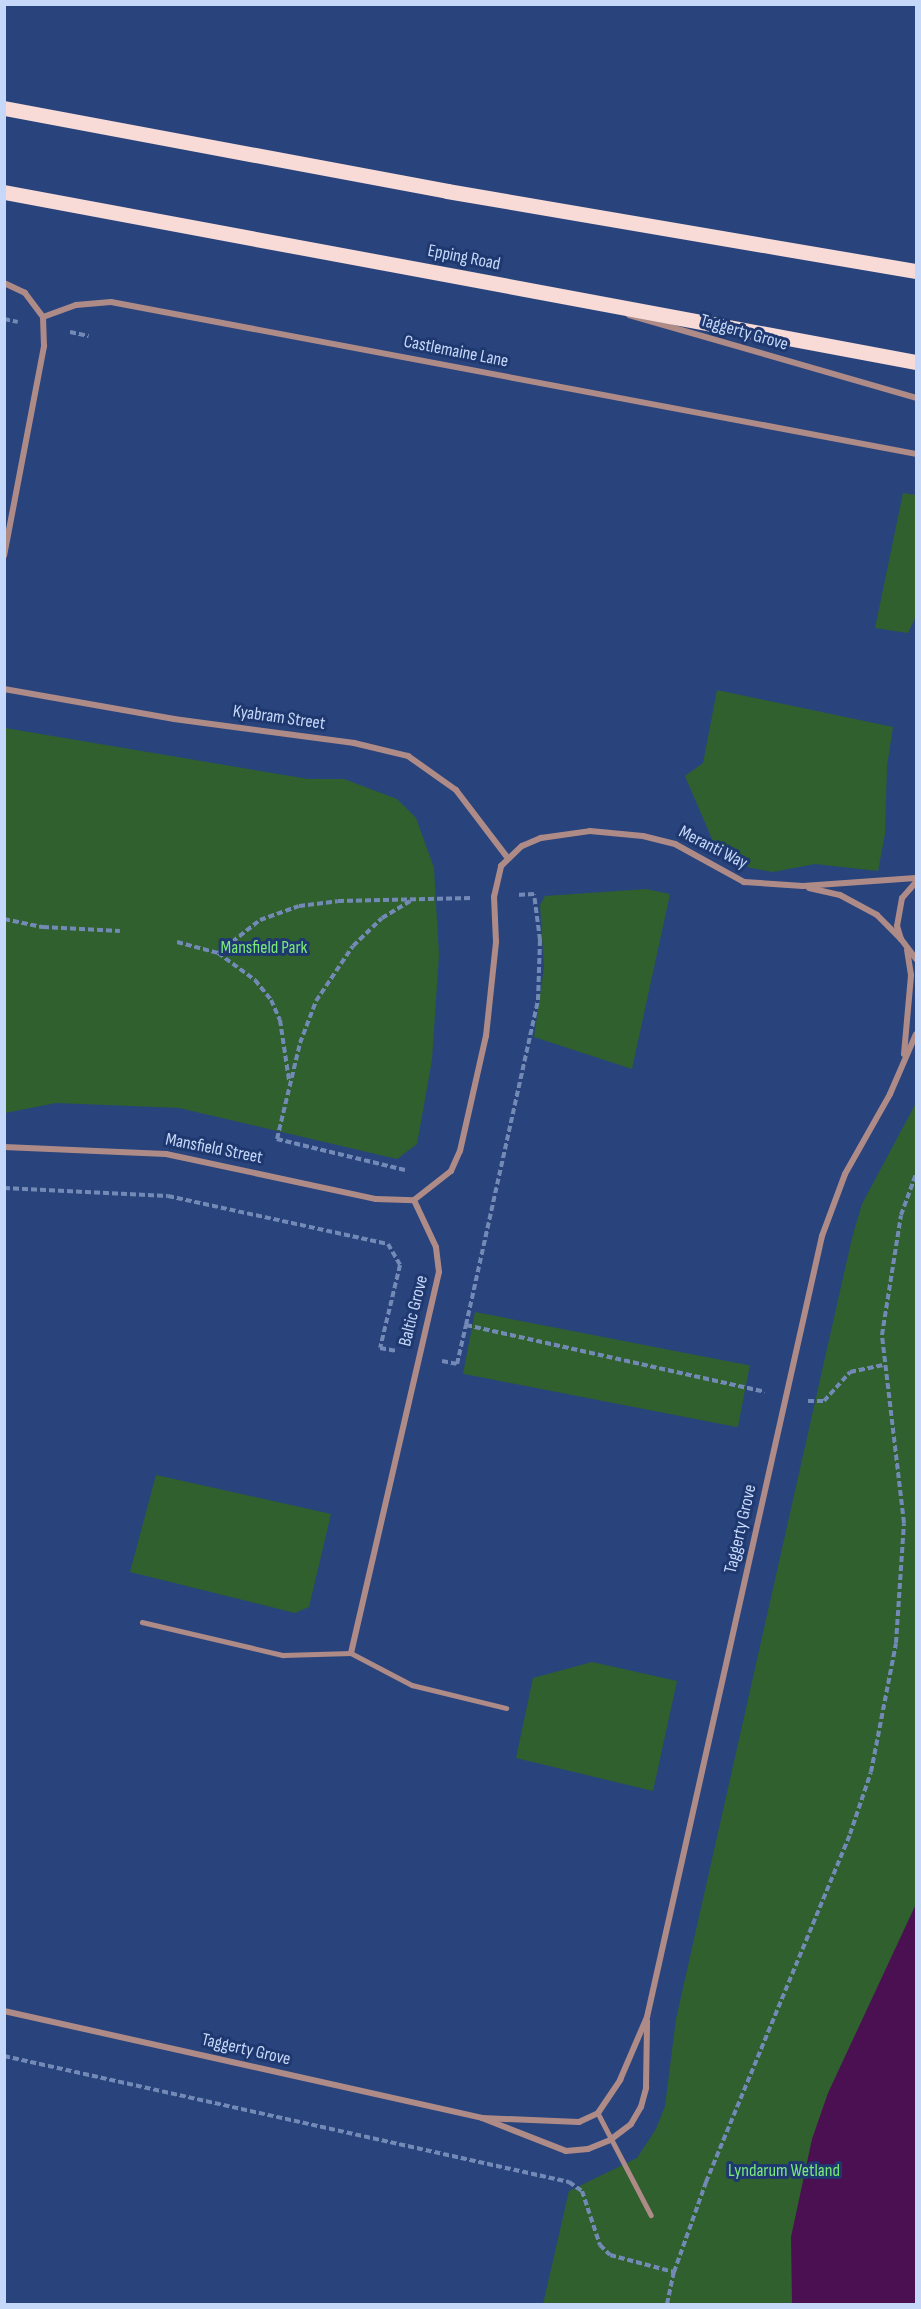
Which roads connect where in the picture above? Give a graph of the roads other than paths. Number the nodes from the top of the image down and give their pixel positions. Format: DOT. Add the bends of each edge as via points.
graph roads {
  1 [pos="4,108"];
  2 [pos="4,192"];
  3 [pos="916,271"];
  4 [pos="4,283"];
  5 [pos="564,297"];
  6 [pos="43,317"];
  7 [pos="916,362"];
  8 [pos="916,398"];
  9 [pos="916,454"];
  10 [pos="4,556"];
  11 [pos="4,689"];
  12 [pos="507,857"];
  13 [pos="916,880"];
  14 [pos="803,886"];
  15 [pos="901,939"];
  16 [pos="907,950"];
  17 [pos="916,959"];
  18 [pos="916,1034"];
  19 [pos="903,1061"];
  20 [pos="4,1147"];
  21 [pos="414,1200"];
  22 [pos="142,1622"];
  23 [pos="351,1653"];
  24 [pos="506,1708"];
  25 [pos="4,2011"];
  26 [pos="647,2017"];
  27 [pos="598,2113"];
  28 [pos="482,2118"];
  29 [pos="610,2140"];
  30 [pos="651,2215"];
  1 -- 3 [label="main road" via="447,191"];
  2 -- 5 [label="main road, Epping Road"];
  4 -- 6 [label="street" via="25,293"];
  5 -- 7 [label="main road, Epping Road"];
  5 -- 8 [label="street, Taggerty Grove"];
  6 -- 9 [label="street, Castlemaine Lane" via="76,305 111,302"];
  6 -- 10 [label="street" via="44,346"];
  11 -- 12 [label="street, Kyabram Street" via="174,719 354,743 408,756 456,790"];
  12 -- 14 [label="street, Meranti Way" via="530,843 563,833 615,832 675,844 744,882"];
  12 -- 21 [label="street" via="496,878 493,987 459,1151 451,1171"];
  13 -- 14 [label="street, Meranti Way"];
  13 -- 15 [label="street" via="897,912"];
  14 -- 15 [label="street, Meranti Way" via="840,895 877,915"];
  15 -- 16 [label="street"];
  16 -- 17 [label="street"];
  16 -- 19 [label="street, Taggerty Grove" via="911,975"];
  18 -- 19 [label="street, Taggerty Grove"];
  19 -- 26 [label="street, Taggerty Grove" via="890,1094 833,1200"];
  20 -- 21 [label="street, Mansfield Street" via="165,1154 376,1199"];
  21 -- 23 [label="street, Baltic Grove" via="436,1247 439,1272"];
  22 -- 23 [label="lane" via="283,1655"];
  23 -- 24 [label="lane" via="412,1685"];
  25 -- 28 [label="street, Taggerty Grove"];
  26 -- 27 [label="street, Taggerty Grove" via="620,2080"];
  26 -- 29 [label="street, Taggerty Grove" via="646,2088 641,2107 631,2124"];
  27 -- 28 [label="street, Taggerty Grove" via="579,2122"];
  27 -- 29 [label="lane"];
  28 -- 29 [label="street, Taggerty Grove" via="566,2151 588,2149"];
  29 -- 30 [label="lane"];
}
